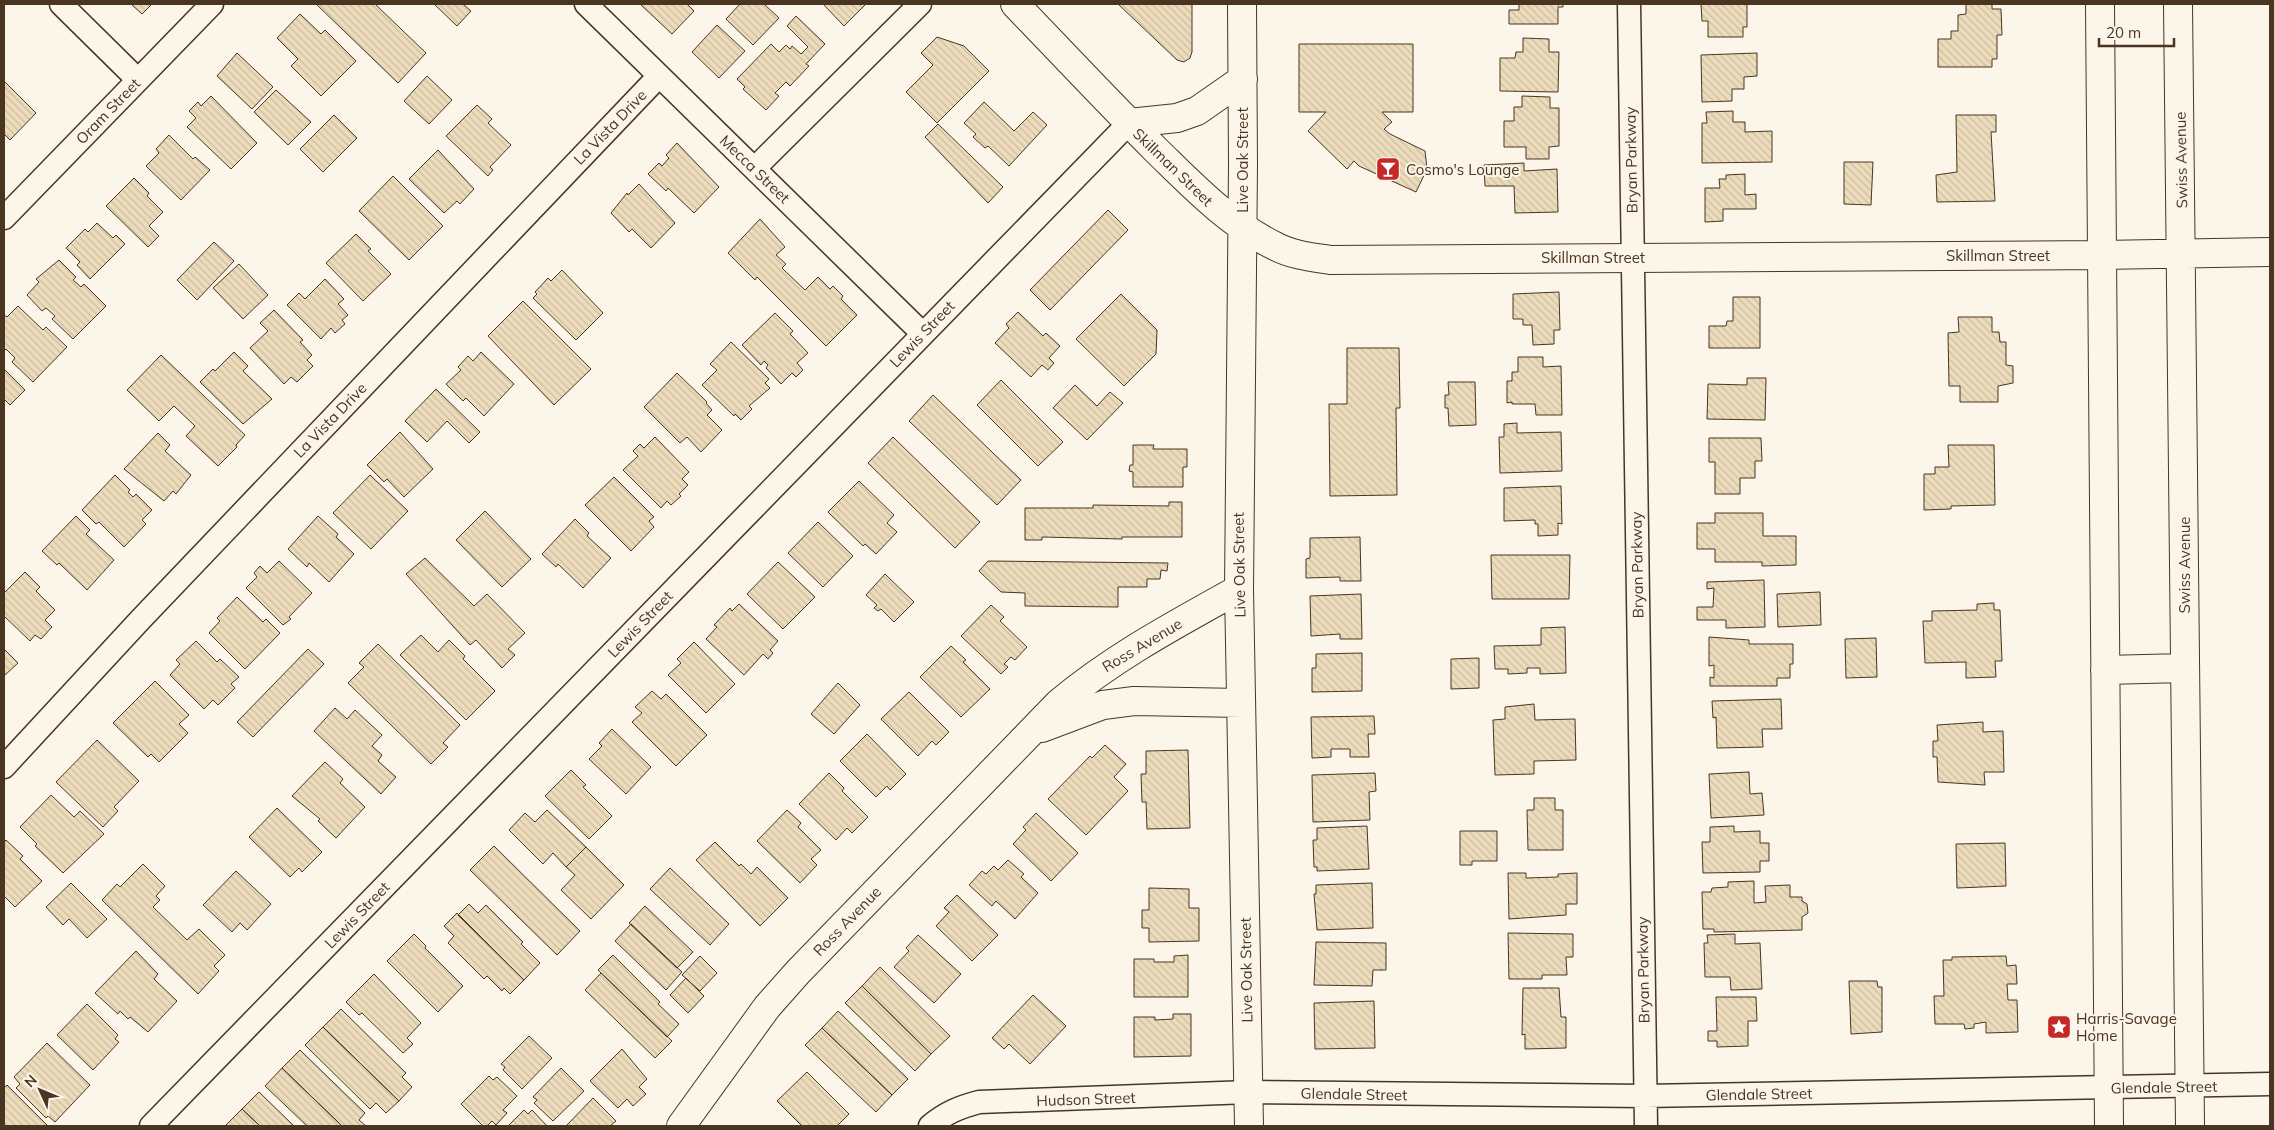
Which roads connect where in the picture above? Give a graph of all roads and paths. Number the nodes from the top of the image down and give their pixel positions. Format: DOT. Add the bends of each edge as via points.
graph roads {
  1 [pos="60,4"];
  2 [pos="212,4"];
  3 [pos="586,4"];
  4 [pos="920,4"];
  5 [pos="1015,4"];
  6 [pos="1242,4"];
  7 [pos="1629,4"];
  8 [pos="2100,4"];
  9 [pos="2178,4"];
  10 [pos="659,76"];
  11 [pos="138,80"];
  12 [pos="1242,80"];
  13 [pos="1129,123"];
  14 [pos="755,168"];
  15 [pos="4,218"];
  16 [pos="1242,227"];
  17 [pos="2270,252"];
  18 [pos="2182,253"];
  19 [pos="2101,255"];
  20 [pos="1632,256"];
  21 [pos="923,334"];
  22 [pos="1239,589"];
  23 [pos="2184,668"];
  24 [pos="2105,670"];
  25 [pos="1241,703"];
  26 [pos="1031,732"];
  27 [pos="4,767"];
  28 [pos="2270,1084"];
  29 [pos="2190,1086"];
  30 [pos="2109,1088"];
  31 [pos="1249,1092"];
  32 [pos="1645,1096"];
  33 [pos="151,1126"];
  34 [pos="681,1126"];
  35 [pos="930,1126"];
  36 [pos="1249,1126"];
  37 [pos="1646,1126"];
  38 [pos="2109,1126"];
  39 [pos="2190,1126"];
  1 -- 11 [label="street"];
  2 -- 11 [label="street, Oram Street"];
  3 -- 10 [label="street, Mecca Street"];
  4 -- 14 [label="street"];
  5 -- 13 [label="street, Skillman Street"];
  6 -- 12 [label="street, Live Oak Street"];
  7 -- 20 [label="street, Bryan Parkway"];
  8 -- 19 [label="street"];
  9 -- 18 [label="street, Swiss Avenue"];
  10 -- 14 [label="street, Mecca Street"];
  10 -- 27 [label="street, La Vista Drive"];
  11 -- 15 [label="street, Oram Street"];
  12 -- 13 [label="street" via="1197,110 1177,118"];
  12 -- 16 [label="street, Live Oak Street"];
  13 -- 16 [label="street, Skillman Street" via="1212,205"];
  13 -- 21 [label="street, Lewis Street"];
  14 -- 21 [label="street, Mecca Street"];
  16 -- 20 [label="street, Skillman Street" via="1287,251 1330,260"];
  16 -- 22 [label="street, Live Oak Street"];
  17 -- 18 [label="street, Skillman Street"];
  18 -- 19 [label="street, Skillman Street"];
  18 -- 23 [label="street, Swiss Avenue"];
  19 -- 20 [label="street, Skillman Street"];
  19 -- 24 [label="street"];
  20 -- 32 [label="street, Bryan Parkway"];
  21 -- 33 [label="street, Lewis Street"];
  22 -- 25 [label="street, Live Oak Street"];
  22 -- 26 [label="street, Ross Avenue" via="1157,634 1090,677"];
  23 -- 24 [label="street"];
  23 -- 29 [label="street, Swiss Avenue"];
  24 -- 30 [label="street"];
  25 -- 26 [label="street, Ross Avenue" via="1118,703 1094,708"];
  25 -- 31 [label="street, Live Oak Street"];
  26 -- 34 [label="street, Ross Avenue" via="767,1007"];
  28 -- 29 [label="street, Glendale Street"];
  29 -- 30 [label="street, Glendale Street"];
  29 -- 39 [label="street, Swiss Avenue"];
  30 -- 32 [label="street, Glendale Street"];
  30 -- 38 [label="street"];
  31 -- 32 [label="street, Glendale Street"];
  31 -- 35 [label="street, Hudson Street" via="980,1102 957,1108"];
  31 -- 36 [label="street, Live Oak Street"];
  32 -- 37 [label="street, Bryan Parkway"];
}
